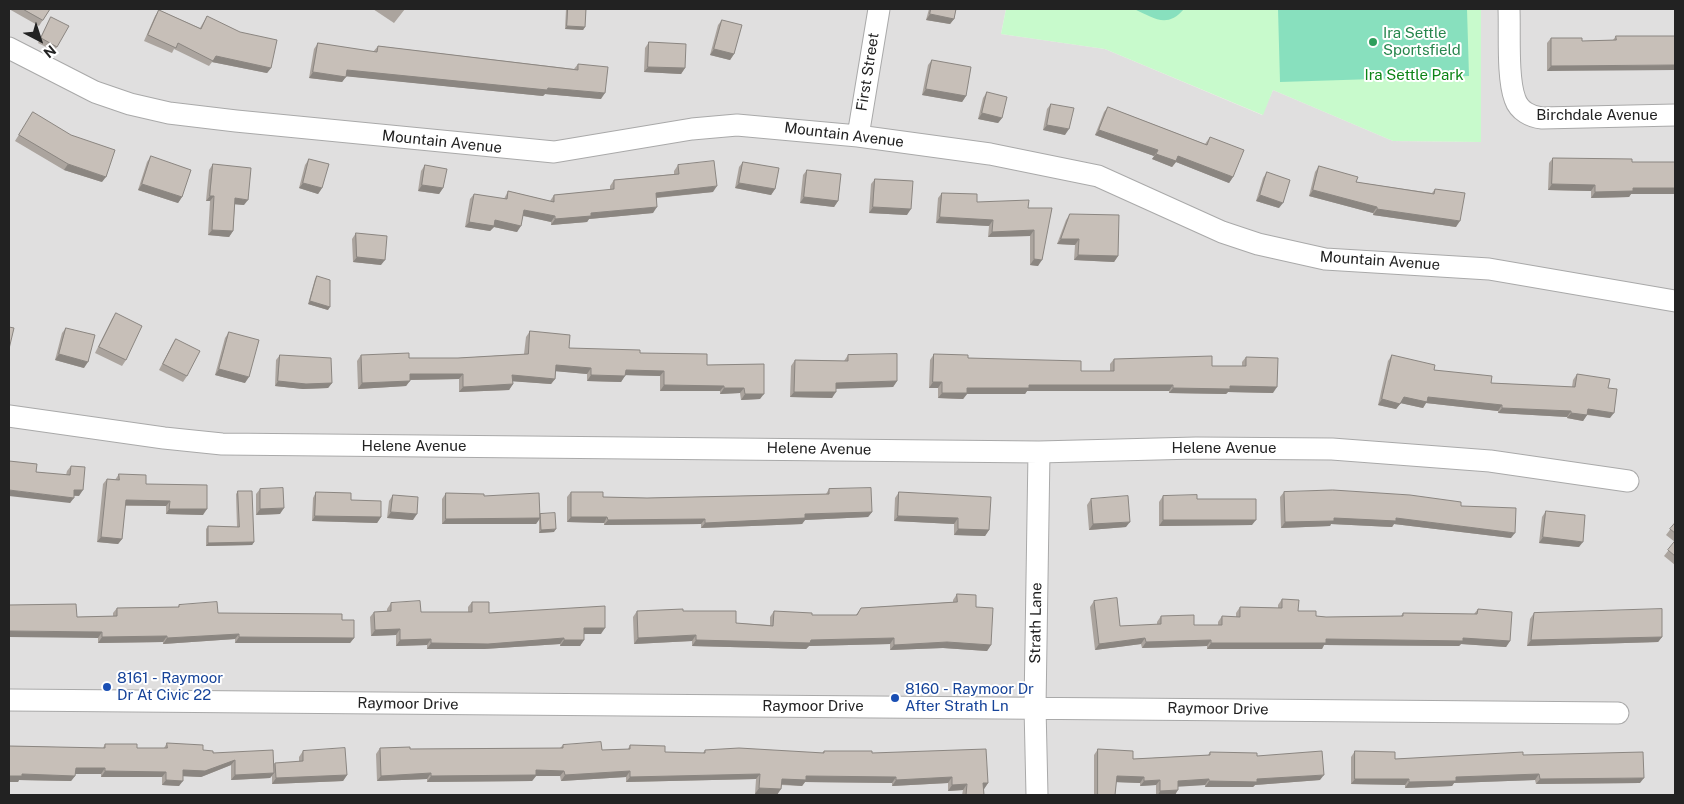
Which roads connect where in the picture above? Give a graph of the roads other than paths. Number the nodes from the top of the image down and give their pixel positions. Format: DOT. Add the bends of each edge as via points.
graph roads {
  1 [pos="879,9"];
  2 [pos="1509,9"];
  3 [pos="9,48"];
  4 [pos="1675,114"];
  5 [pos="858,136"];
  6 [pos="1675,302"];
  7 [pos="9,416"];
  8 [pos="1039,452"];
  9 [pos="1628,481"];
  10 [pos="9,700"];
  11 [pos="1035,707"];
  12 [pos="1618,713"];
  13 [pos="1037,795"];
  1 -- 5 [label="street, First Street"];
  2 -- 4 [label="street, Birchdale Avenue" via="1512,89 1515,100 1529,115 1542,118"];
  3 -- 5 [label="street, Mountain Avenue" via="95,92 130,104 169,113 236,121 554,152 692,128 737,125"];
  5 -- 6 [label="street, Mountain Avenue" via="999,156 1098,176 1222,232 1325,259 1489,270"];
  7 -- 8 [label="street, Helene Avenue" via="222,444"];
  8 -- 9 [label="street, Helene Avenue" via="1332,448 1490,461"];
  8 -- 11 [label="street, Strath Lane"];
  10 -- 11 [label="street, Raymoor Drive" via="486,706"];
  11 -- 12 [label="street, Raymoor Drive"];
  11 -- 13 [label="street, Strath Lane"];
}
